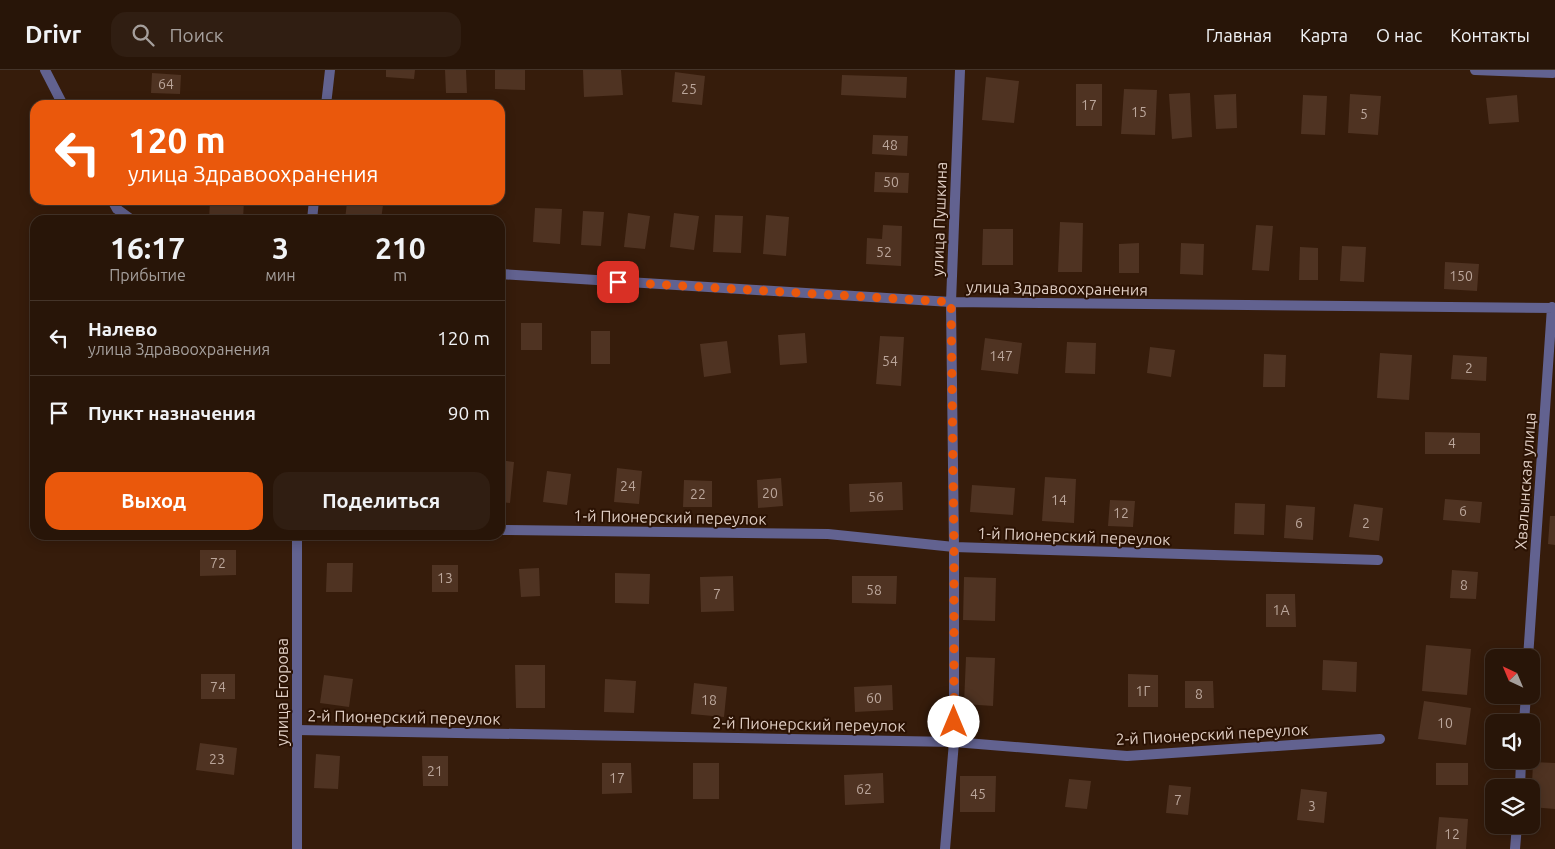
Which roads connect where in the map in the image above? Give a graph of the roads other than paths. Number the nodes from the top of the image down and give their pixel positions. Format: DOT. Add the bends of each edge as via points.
graph roads {
  1 [pos="44,70"];
  2 [pos="330,70"];
  3 [pos="960,70"];
  4 [pos="1475,70"];
  5 [pos="1552,72"];
  6 [pos="60,100"];
  7 [pos="327,100"];
  8 [pos="115,205"];
  9 [pos="125,215"];
  10 [pos="505,274"];
  11 [pos="951,302"];
  12 [pos="1554,307"];
  13 [pos="505,530"];
  14 [pos="297,540"];
  15 [pos="954,547"];
  16 [pos="1378,560"];
  17 [pos="1529,649"];
  18 [pos="297,730"];
  19 [pos="1380,738"];
  20 [pos="954,742"];
  21 [pos="1516,834"];
  22 [pos="297,849"];
  23 [pos="945,849"];
  24 [pos="1515,849"];
  1 -- 6 [label="street"];
  2 -- 7 [label="street"];
  3 -- 11 [label="street, улица Пушкина"];
  4 -- 5 [label="street"];
  8 -- 9 [label="street"];
  10 -- 11 [label="street, улица Здравоохранения"];
  11 -- 12 [label="street, улица Здравоохранения"];
  11 -- 15 [label="street, улица Пушкина"];
  12 -- 17 [label="street, Хвалынская улица"];
  13 -- 15 [label="street, 1-й Пионерский переулок" via="828,534"];
  14 -- 18 [label="street, улица Егорова"];
  15 -- 16 [label="street, 1-й Пионерский переулок"];
  15 -- 20 [label="street, улица Пушкина"];
  18 -- 20 [label="street, 2-й Пионерский переулок"];
  18 -- 22 [label="street, улица Егорова"];
  19 -- 20 [label="street, 2-й Пионерский переулок" via="1127,756"];
  20 -- 23 [label="street, улица Пушкина"];
  21 -- 24 [label="street"];
}
